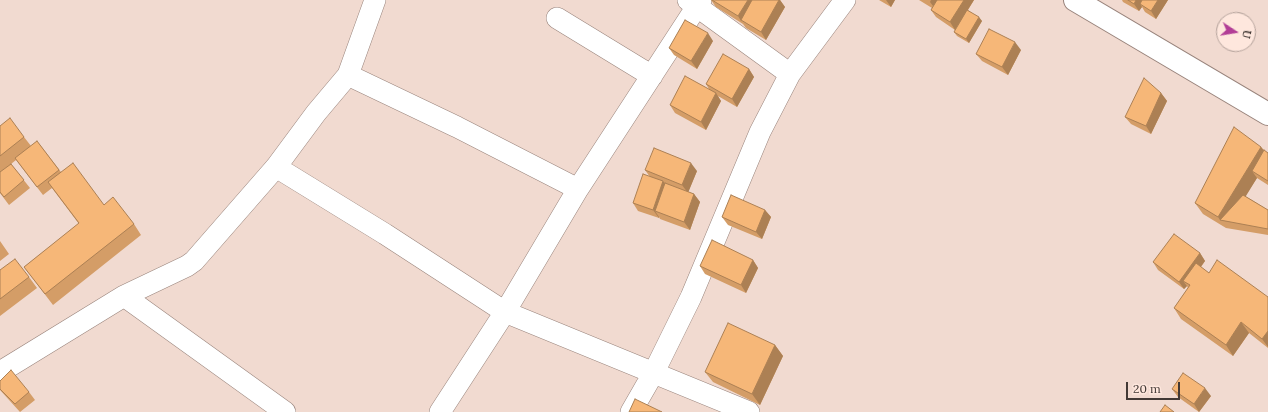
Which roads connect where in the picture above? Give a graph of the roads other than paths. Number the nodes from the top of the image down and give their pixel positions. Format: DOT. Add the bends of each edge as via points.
graph roads {
  1 [pos="375,0"];
  2 [pos="845,0"];
  3 [pos="1075,0"];
  4 [pos="695,2"];
  5 [pos="558,18"];
  6 [pos="790,74"];
  7 [pos="348,75"];
  8 [pos="652,76"];
  9 [pos="1268,114"];
  10 [pos="276,167"];
  11 [pos="578,189"];
  12 [pos="124,296"];
  13 [pos="505,312"];
  14 [pos="0,372"];
  15 [pos="654,372"];
  16 [pos="285,412"];
  17 [pos="440,412"];
  18 [pos="632,412"];
  19 [pos="749,412"];
  1 -- 7 [label="street"];
  2 -- 6 [label="street"];
  3 -- 9 [label="main road"];
  4 -- 6 [label="street"];
  4 -- 8 [label="street"];
  5 -- 8 [label="street"];
  6 -- 15 [label="street" via="760,132 691,297"];
  7 -- 10 [label="street"];
  7 -- 11 [label="street"];
  8 -- 11 [label="street"];
  10 -- 12 [label="street" via="187,266"];
  10 -- 13 [label="street"];
  11 -- 13 [label="street"];
  12 -- 14 [label="street"];
  12 -- 16 [label="street"];
  13 -- 15 [label="street"];
  13 -- 17 [label="street"];
  15 -- 18 [label="street"];
  15 -- 19 [label="street"];
}
